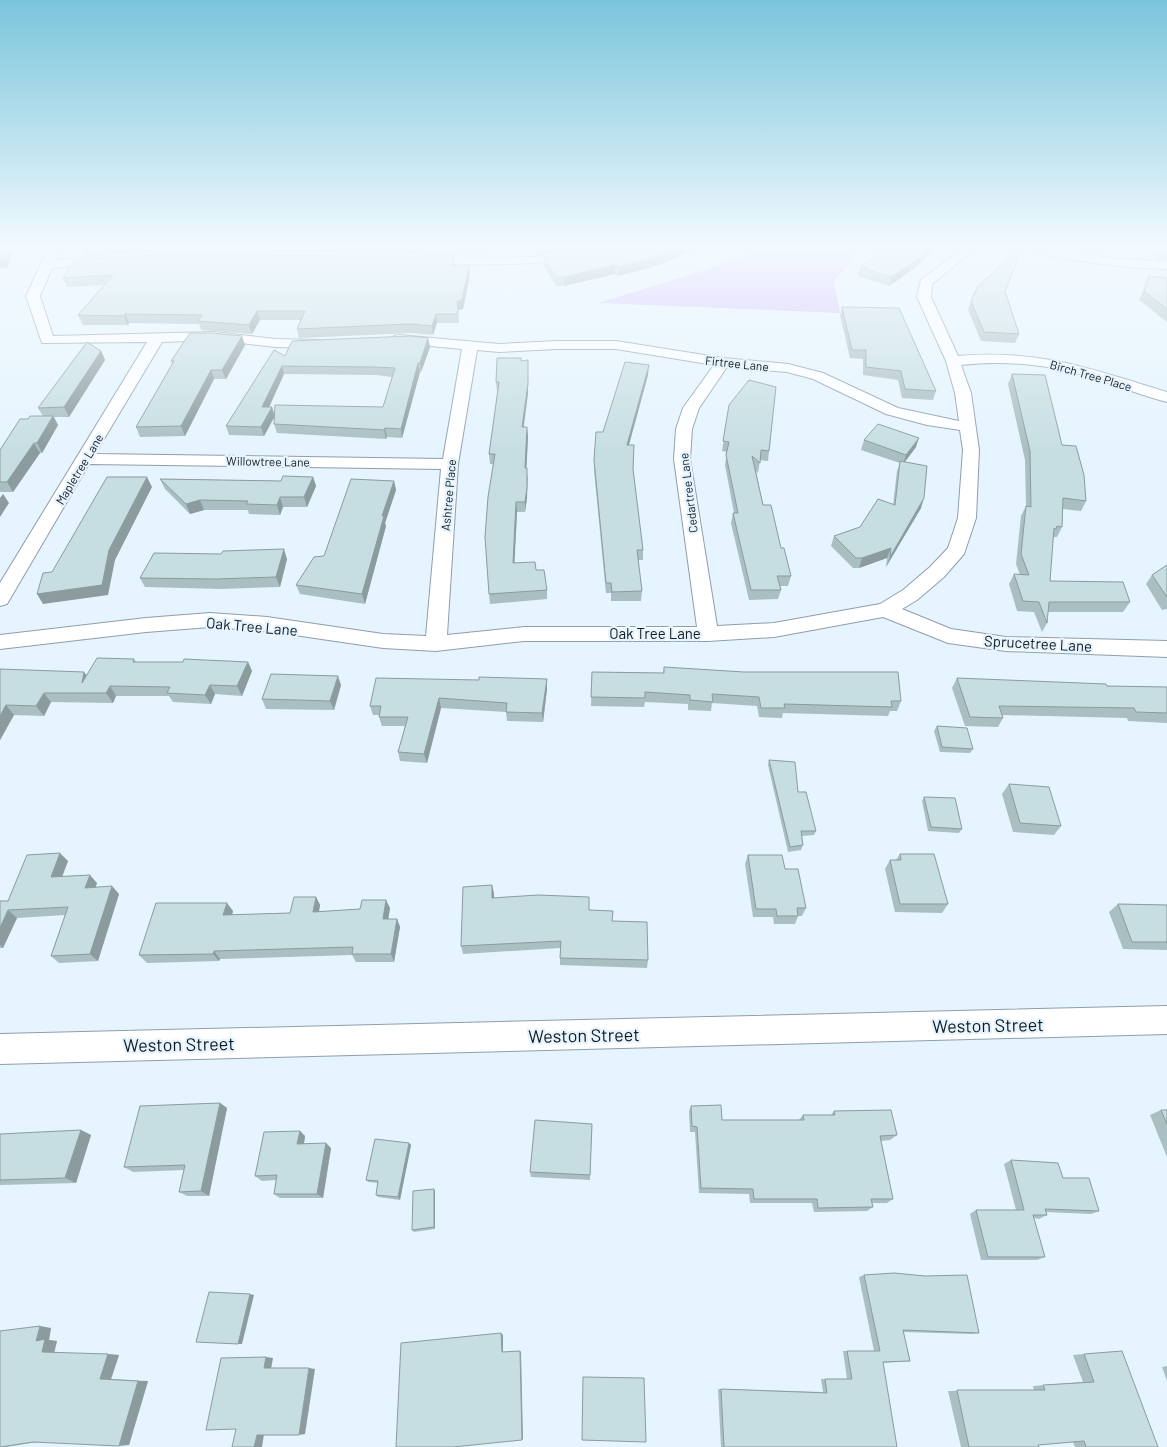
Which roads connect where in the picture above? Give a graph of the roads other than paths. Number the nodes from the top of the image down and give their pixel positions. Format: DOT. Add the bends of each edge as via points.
graph roads {
  1 [pos="40,317"];
  2 [pos="931,317"];
  3 [pos="156,339"];
  4 [pos="386,339"];
  5 [pos="334,344"];
  6 [pos="470,347"];
  7 [pos="953,361"];
  8 [pos="723,362"];
  9 [pos="1167,397"];
  10 [pos="969,427"];
  11 [pos="86,459"];
  12 [pos="450,464"];
  13 [pos="0,599"];
  14 [pos="885,610"];
  15 [pos="708,634"];
  16 [pos="0,642"];
  17 [pos="436,644"];
  18 [pos="1167,649"];
  19 [pos="1167,1020"];
  20 [pos="0,1049"];
  1 -- 3 [label="street" via="47,340"];
  2 -- 7 [label="street, Oak Tree Lane"];
  3 -- 5 [label="street" via="215,336 275,343"];
  3 -- 11 [label="street, Mapletree Lane"];
  4 -- 6 [label="street, Firtree Lane"];
  6 -- 8 [label="street, Firtree Lane" via="616,345"];
  6 -- 12 [label="street, Ashtree Place"];
  7 -- 9 [label="street, Birch Tree Place" via="1010,358 1046,362"];
  7 -- 10 [label="street, Oak Tree Lane" via="964,393"];
  8 -- 10 [label="street, Firtree Lane" via="788,368 818,376 892,411"];
  8 -- 15 [label="street, Cedartree Lane" via="691,408 684,429 682,459"];
  10 -- 14 [label="street, Oak Tree Lane" via="972,450 967,518 957,550 910,595"];
  11 -- 12 [label="street, Willowtree Lane"];
  11 -- 13 [label="street, Mapletree Lane"];
  12 -- 17 [label="street, Ashtree Place"];
  14 -- 15 [label="street, Oak Tree Lane" via="774,630"];
  14 -- 18 [label="street, Sprucetree Lane" via="948,636 1006,644"];
  15 -- 17 [label="street, Oak Tree Lane" via="524,634"];
  16 -- 17 [label="street, Oak Tree Lane" via="210,620 267,624 374,640"];
  19 -- 20 [label="street, Weston Street"];
}
